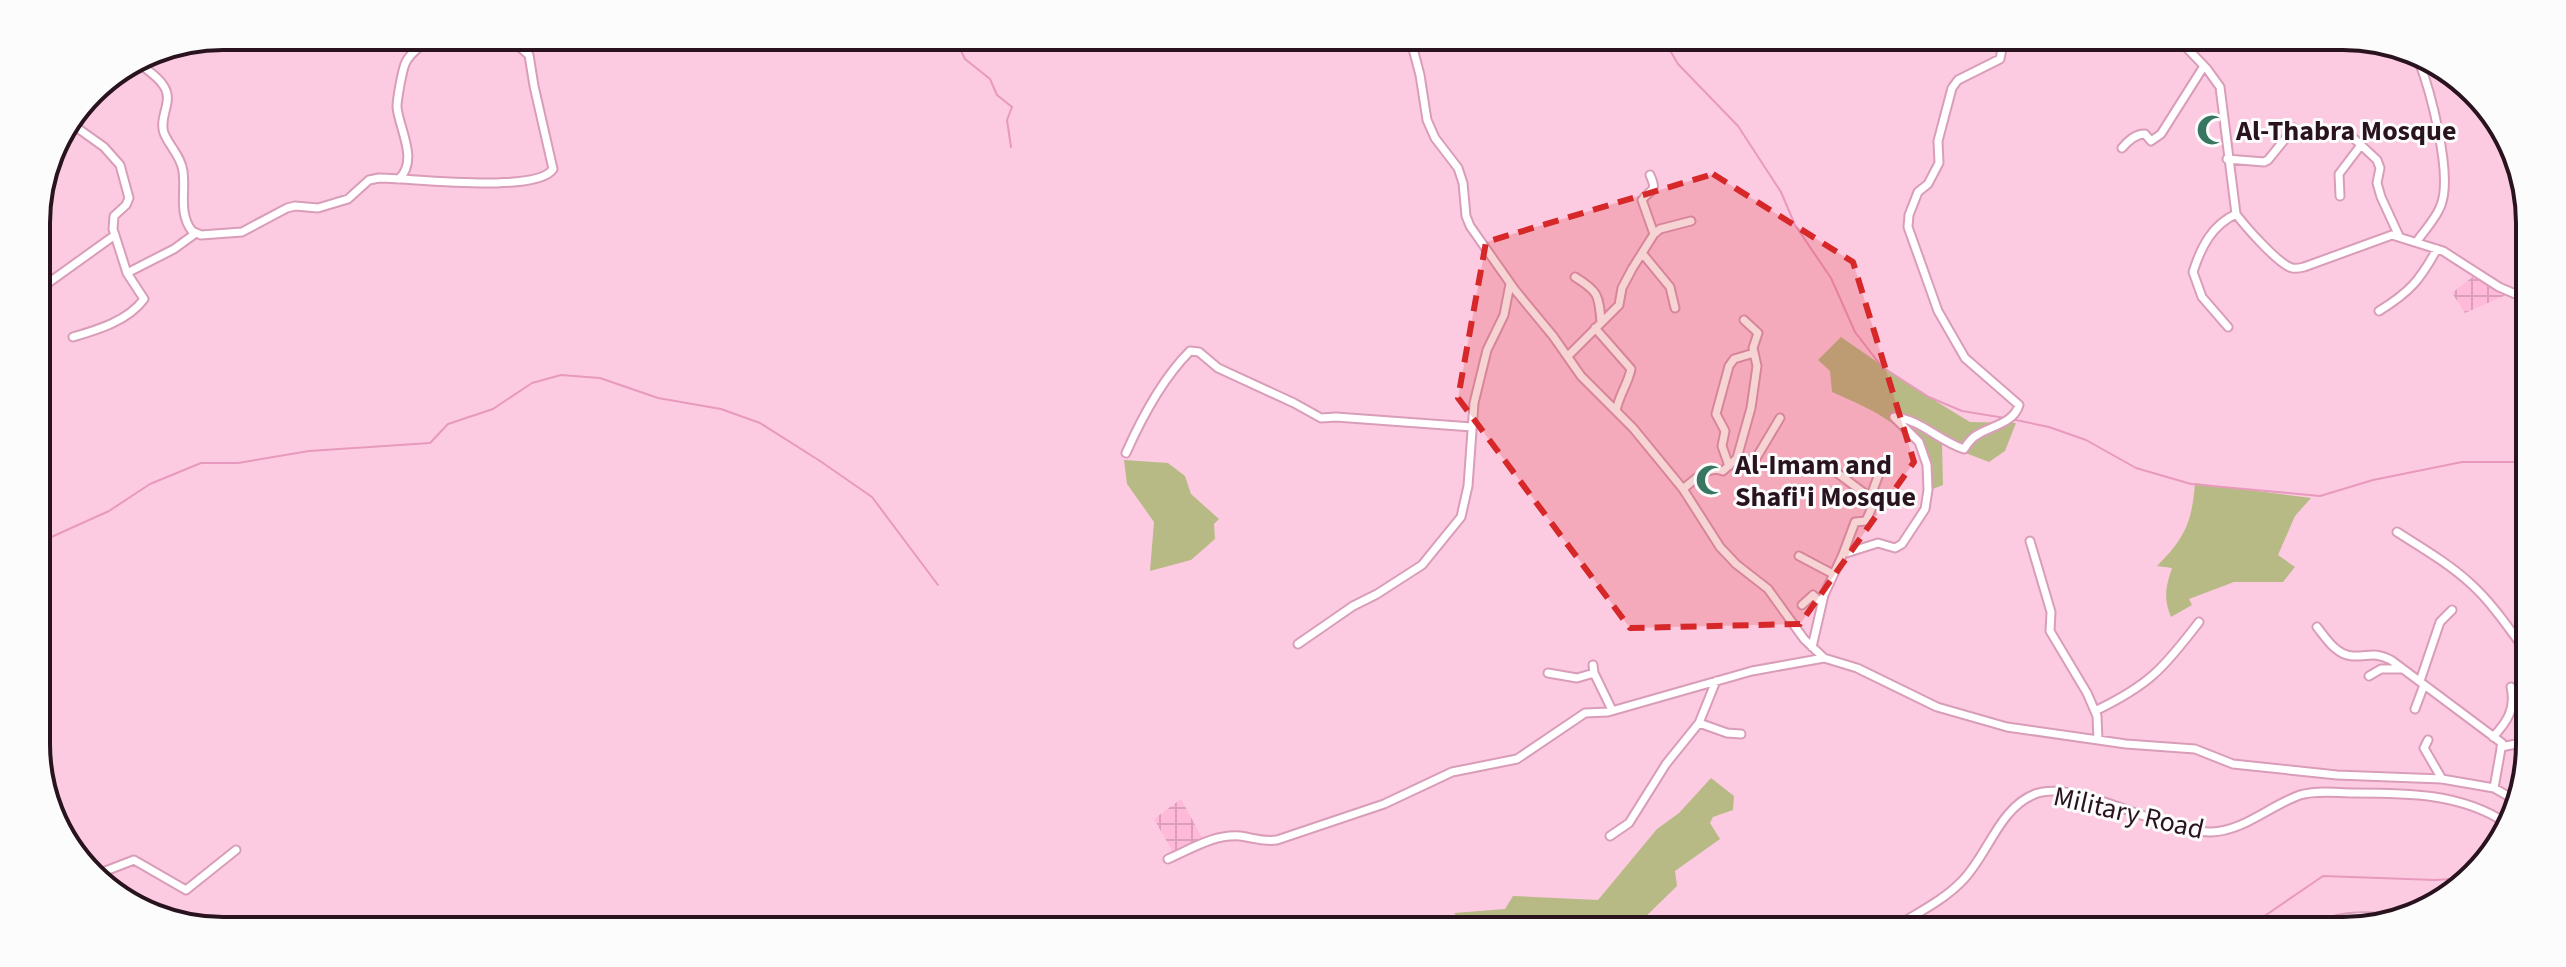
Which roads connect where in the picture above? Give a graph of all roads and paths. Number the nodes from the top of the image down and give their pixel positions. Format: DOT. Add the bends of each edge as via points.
graph roads {
  1 [pos="417,50"];
  2 [pos="523,50"];
  3 [pos="1413,50"];
  4 [pos="2002,50"];
  5 [pos="2189,50"];
  6 [pos="2204,66"];
  7 [pos="146,69"];
  8 [pos="2423,70"];
  9 [pos="2294,128"];
  10 [pos="78,129"];
  11 [pos="2347,132"];
  12 [pos="2361,145"];
  13 [pos="2122,148"];
  14 [pos="2227,159"];
  15 [pos="1650,175"];
  16 [pos="399,179"];
  17 [pos="2340,196"];
  18 [pos="2236,214"];
  19 [pos="1691,221"];
  20 [pos="196,233"];
  21 [pos="1654,234"];
  22 [pos="115,235"];
  23 [pos="2399,236"];
  24 [pos="2417,241"];
  25 [pos="2437,249"];
  26 [pos="1642,253"];
  27 [pos="127,273"];
  28 [pos="1575,277"];
  29 [pos="50,282"];
  30 [pos="1510,284"];
  31 [pos="2516,294"];
  32 [pos="1675,308"];
  33 [pos="2379,311"];
  34 [pos="1744,320"];
  35 [pos="1598,325"];
  36 [pos="2228,327"];
  37 [pos="73,337"];
  38 [pos="1754,353"];
  39 [pos="1568,356"];
  40 [pos="1616,411"];
  41 [pos="1780,418"];
  42 [pos="1472,427"];
  43 [pos="1126,453"];
  44 [pos="1732,463"];
  45 [pos="1882,466"];
  46 [pos="1832,469"];
  47 [pos="1683,489"];
  48 [pos="1887,498"];
  49 [pos="1873,500"];
  50 [pos="2397,532"];
  51 [pos="2030,541"];
  52 [pos="1843,554"];
  53 [pos="1799,556"];
  54 [pos="1833,574"];
  55 [pos="1822,603"];
  56 [pos="1802,605"];
  57 [pos="2452,610"];
  58 [pos="2199,622"];
  59 [pos="2317,627"];
  60 [pos="2516,639"];
  61 [pos="1298,644"];
  62 [pos="1812,647"];
  63 [pos="1824,658"];
  64 [pos="2403,669"];
  65 [pos="1548,673"];
  66 [pos="2369,676"];
  67 [pos="1716,681"];
  68 [pos="2422,683"];
  69 [pos="2511,687"];
  70 [pos="2415,709"];
  71 [pos="1612,710"];
  72 [pos="2095,711"];
  73 [pos="1699,723"];
  74 [pos="1741,734"];
  75 [pos="2493,737"];
  76 [pos="2098,740"];
  77 [pos="2428,740"];
  78 [pos="2516,744"];
  79 [pos="2501,747"];
  80 [pos="2442,779"];
  81 [pos="2494,788"];
  82 [pos="2508,796"];
  83 [pos="2498,819"];
  84 [pos="1610,836"];
  85 [pos="236,850"];
  86 [pos="1168,859"];
  87 [pos="106,871"];
  88 [pos="1910,917"];
  1 -- 16 [label="street" via="407,59 397,103 407,158"];
  2 -- 16 [label="street" via="531,61 552,173 524,182 487,184"];
  3 -- 30 [label="street" via="1431,130 1461,176 1466,216"];
  4 -- 52 [label="street" via="2000,59 1952,88 1938,141 1939,163 1918,192 1908,227 1938,311 1965,358 2019,405 2017,412 1973,437 1964,449 1894,417 1919,442 1927,465 1925,509 1895,548 1878,543"];
  5 -- 6 [label="street"];
  6 -- 13 [label="street" via="2161,134 2151,141 2139,134"];
  6 -- 14 [label="street" via="2220,87"];
  7 -- 20 [label="street" via="167,92 163,131 183,169 183,209 188,227"];
  8 -- 24 [label="street" via="2437,125 2443,191 2441,205"];
  9 -- 14 [label="street" via="2264,162"];
  10 -- 22 [label="street" via="120,165 129,198 114,216"];
  11 -- 12 [label="street"];
  12 -- 17 [label="street" via="2339,174"];
  12 -- 23 [label="street" via="2377,160 2381,197"];
  14 -- 18 [label="street"];
  15 -- 21 [label="street" via="1655,185 1642,200"];
  16 -- 20 [label="street" via="369,180 348,199 318,208 287,208 242,232"];
  18 -- 23 [label="street" via="2294,269"];
  18 -- 36 [label="street" via="2220,221 2193,272 2202,297"];
  19 -- 21 [label="street"];
  20 -- 27 [label="street"];
  21 -- 26 [label="street"];
  22 -- 27 [label="street"];
  22 -- 29 [label="street"];
  23 -- 24 [label="street"];
  24 -- 25 [label="street"];
  25 -- 31 [label="street"];
  25 -- 33 [label="street" via="2403,297"];
  26 -- 32 [label="street" via="1670,287"];
  26 -- 35 [label="street" via="1622,288 1619,305"];
  27 -- 37 [label="street" via="142,302 126,316"];
  28 -- 35 [label="street" via="1599,296"];
  30 -- 39 [label="street"];
  30 -- 42 [label="street" via="1504,315 1487,350"];
  34 -- 38 [label="street" via="1758,333"];
  35 -- 39 [label="street"];
  35 -- 40 [label="street" via="1631,369"];
  38 -- 44 [label="street" via="1751,408"];
  38 -- 44 [label="street" via="1729,366 1716,414 1725,431 1722,446"];
  39 -- 40 [label="street"];
  40 -- 47 [label="street"];
  41 -- 44 [label="street" via="1755,460"];
  42 -- 43 [label="street" via="1321,418 1190,351 1139,423"];
  42 -- 61 [label="street" via="1461,517 1422,565"];
  44 -- 47 [label="street" via="1723,471 1707,470"];
  45 -- 49 [label="street"];
  46 -- 49 [label="street"];
  47 -- 62 [label="street" via="1720,547 1768,589"];
  48 -- 49 [label="street"];
  49 -- 52 [label="street" via="1866,521 1855,522"];
  50 -- 60 [label="street" via="2471,584"];
  51 -- 72 [label="street" via="2051,612 2050,631"];
  52 -- 54 [label="street"];
  53 -- 54 [label="street"];
  54 -- 55 [label="street"];
  55 -- 56 [label="street" via="1813,595"];
  55 -- 62 [label="street"];
  57 -- 68 [label="street" via="2440,622"];
  58 -- 72 [label="street" via="2166,666 2145,684"];
  59 -- 64 [label="street" via="2335,649 2350,656 2382,656"];
  62 -- 63 [label="street"];
  63 -- 67 [label="street"];
  63 -- 76 [label="street" via="1971,718"];
  64 -- 66 [label="street" via="2381,669"];
  64 -- 68 [label="street"];
  65 -- 71 [label="street" via="1577,678 1594,669"];
  67 -- 71 [label="street"];
  67 -- 73 [label="street"];
  68 -- 70 [label="street"];
  68 -- 75 [label="street"];
  69 -- 75 [label="street" via="2508,720"];
  71 -- 86 [label="street" via="1585,713 1517,759 1452,772 1384,804 1277,840 1208,840"];
  72 -- 76 [label="street"];
  73 -- 74 [label="street"];
  73 -- 84 [label="street" via="1629,823"];
  75 -- 79 [label="street"];
  76 -- 80 [label="street" via="2195,749 2233,764"];
  77 -- 80 [label="street" via="2424,748"];
  78 -- 79 [label="street"];
  79 -- 81 [label="street"];
  80 -- 81 [label="street"];
  81 -- 82 [label="street"];
  83 -- 88 [label="street, Military Road" via="2447,798 2315,793 2290,799 2233,829 2205,832 2049,790 2013,809 1961,882"];
  85 -- 87 [label="street" via="186,890 134,860"];
}
